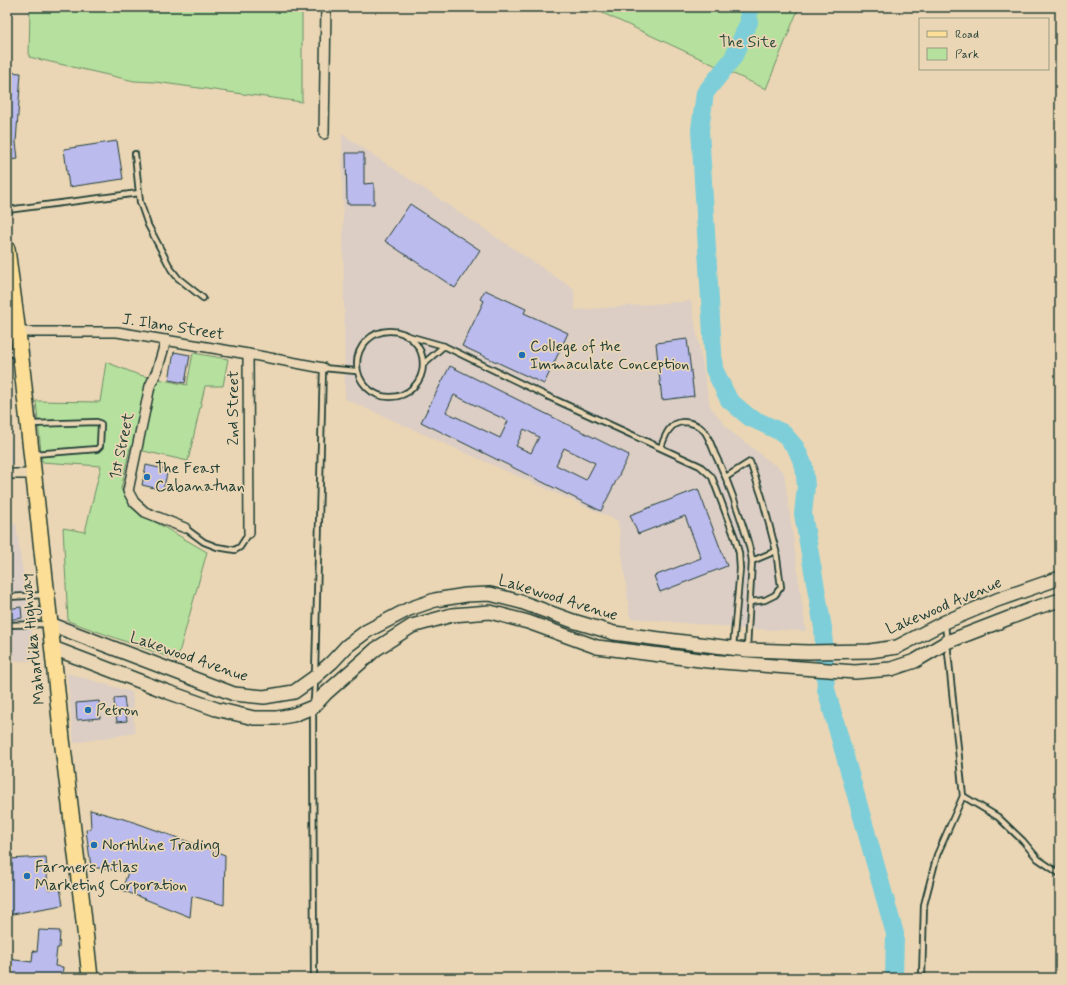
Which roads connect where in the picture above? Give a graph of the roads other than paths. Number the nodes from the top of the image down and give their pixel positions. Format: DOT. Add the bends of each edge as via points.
graph roads {
  1 [pos="326,7"];
  2 [pos="324,134"];
  3 [pos="135,154"];
  4 [pos="139,193"];
  5 [pos="7,210"];
  6 [pos="7,248"];
  7 [pos="10,296"];
  8 [pos="203,298"];
  9 [pos="17,332"];
  10 [pos="406,335"];
  11 [pos="166,340"];
  12 [pos="444,346"];
  13 [pos="13,352"];
  14 [pos="248,354"];
  15 [pos="423,364"];
  16 [pos="323,368"];
  17 [pos="356,371"];
  18 [pos="27,424"];
  19 [pos="661,447"];
  20 [pos="31,454"];
  21 [pos="7,474"];
  22 [pos="33,474"];
  23 [pos="726,477"];
  24 [pos="185,528"];
  25 [pos="249,533"];
  26 [pos="776,551"];
  27 [pos="752,561"];
  28 [pos="1060,578"];
  29 [pos="47,595"];
  30 [pos="7,597"];
  31 [pos="1060,600"];
  32 [pos="750,602"];
  33 [pos="945,622"];
  34 [pos="50,624"];
  35 [pos="7,625"];
  36 [pos="948,642"];
  37 [pos="53,648"];
  38 [pos="733,649"];
  39 [pos="746,650"];
  40 [pos="315,677"];
  41 [pos="313,707"];
  42 [pos="963,796"];
  43 [pos="1060,874"];
  44 [pos="90,978"];
  45 [pos="314,978"];
  46 [pos="922,978"];
  1 -- 2 [label="street"];
  3 -- 4 [label="lane"];
  4 -- 5 [label="lane"];
  4 -- 8 [label="lane" via="148,225 171,269"];
  6 -- 7 [label="main road, Maharlika Highway"];
  7 -- 9 [label="main road, Maharlika Highway"];
  9 -- 11 [label="street, J. Ilano Street" via="117,332"];
  9 -- 13 [label="main road, Maharlika Highway"];
  10 -- 12 [label="lane"];
  10 -- 15 [label="lane" via="415,342 421,352"];
  10 -- 17 [label="lane" via="395,331 374,334 359,350"];
  11 -- 14 [label="street, J. Ilano Street"];
  11 -- 24 [label="street, 1st Street" via="150,386 128,491 134,502 145,512"];
  12 -- 15 [label="lane"];
  12 -- 19 [label="lane"];
  13 -- 18 [label="main road, Maharlika Highway"];
  14 -- 16 [label="street, J. Ilano Street"];
  14 -- 25 [label="street, 2nd Street"];
  15 -- 17 [label="lane" via="421,376 415,387 393,398 380,397 369,391"];
  16 -- 17 [label="lane"];
  16 -- 40 [label="lane"];
  18 -- 20 [label="main road, Maharlika Highway"];
  18 -- 20 [label="lane" via="101,424 100,446 97,449"];
  19 -- 23 [label="lane" via="665,434 679,422 698,425 705,433"];
  19 -- 38 [label="lane" via="700,466 712,477 735,538 740,569"];
  20 -- 22 [label="main road, Maharlika Highway"];
  21 -- 22 [label="street"];
  22 -- 29 [label="main road, Maharlika Highway"];
  23 -- 26 [label="lane" via="750,462"];
  23 -- 27 [label="lane"];
  24 -- 25 [label="lane" via="204,542 235,550"];
  26 -- 27 [label="lane"];
  26 -- 32 [label="lane" via="780,587 775,595 765,600"];
  27 -- 32 [label="lane"];
  28 -- 33 [label="main road, Lakewood Avenue"];
  29 -- 30 [label="lane"];
  29 -- 34 [label="main road, Maharlika Highway"];
  31 -- 36 [label="main road, Lakewood Avenue"];
  32 -- 39 [label="lane"];
  33 -- 36 [label="lane"];
  33 -- 39 [label="main road, Lakewood Avenue" via="897,647 870,652"];
  34 -- 35 [label="lane"];
  34 -- 37 [label="main road, Maharlika Highway"];
  34 -- 40 [label="main road, Lakewood Avenue" via="234,694 264,697 294,692"];
  36 -- 41 [label="main road, Lakewood Avenue" via="915,661 891,669 855,672 708,661 597,647 528,622 490,612 452,615 412,626 376,649"];
  36 -- 42 [label="lane"];
  37 -- 41 [label="main road, Lakewood Avenue" via="209,707 254,718 277,718"];
  37 -- 44 [label="main road, Maharlika Highway"];
  38 -- 39 [label="main road, Lakewood Avenue"];
  38 -- 40 [label="main road, Lakewood Avenue" via="614,633 522,602 490,594 466,595 435,600 409,609 367,631 347,646"];
  40 -- 41 [label="lane"];
  41 -- 45 [label="lane"];
  42 -- 43 [label="lane" via="998,817 1038,859"];
  42 -- 46 [label="lane" via="937,856 924,905"];
}
